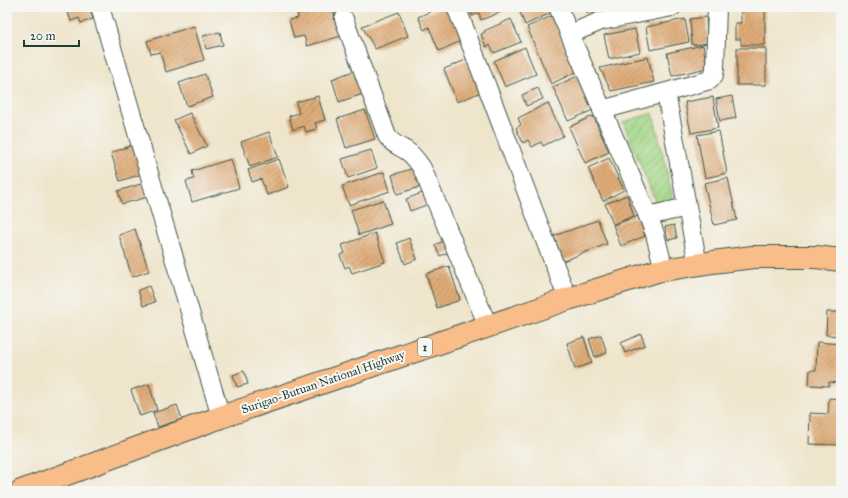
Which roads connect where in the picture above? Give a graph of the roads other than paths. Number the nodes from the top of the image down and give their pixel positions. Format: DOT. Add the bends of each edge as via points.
graph roads {
  1 [pos="100,7"];
  2 [pos="456,7"];
  3 [pos="558,7"];
  4 [pos="672,7"];
  5 [pos="717,7"];
  6 [pos="344,19"];
  7 [pos="570,34"];
  8 [pos="666,93"];
  9 [pos="602,110"];
  10 [pos="687,207"];
  11 [pos="648,216"];
  12 [pos="841,260"];
  13 [pos="698,265"];
  14 [pos="664,270"];
  15 [pos="568,299"];
  16 [pos="488,326"];
  17 [pos="221,417"];
  18 [pos="21,491"];
  1 -- 17 [label="street"];
  2 -- 15 [label="street"];
  3 -- 7 [label="street"];
  4 -- 7 [label="street" via="601,21"];
  5 -- 8 [label="street" via="715,68 712,78"];
  6 -- 16 [label="street" via="387,136 396,146 408,152 422,168"];
  7 -- 9 [label="street"];
  8 -- 9 [label="street"];
  8 -- 10 [label="street"];
  9 -- 11 [label="street"];
  10 -- 11 [label="street"];
  10 -- 13 [label="street"];
  11 -- 14 [label="street"];
  12 -- 13 [label="highway, Surigao-Butuan National Highway / 1" via="767,257"];
  13 -- 14 [label="highway, Surigao-Butuan National Highway / 1"];
  14 -- 15 [label="highway, Surigao-Butuan National Highway / 1"];
  15 -- 16 [label="highway, Surigao-Butuan National Highway / 1"];
  16 -- 17 [label="highway, Surigao-Butuan National Highway / 1"];
  17 -- 18 [label="highway, Surigao-Butuan National Highway / 1"];
}
